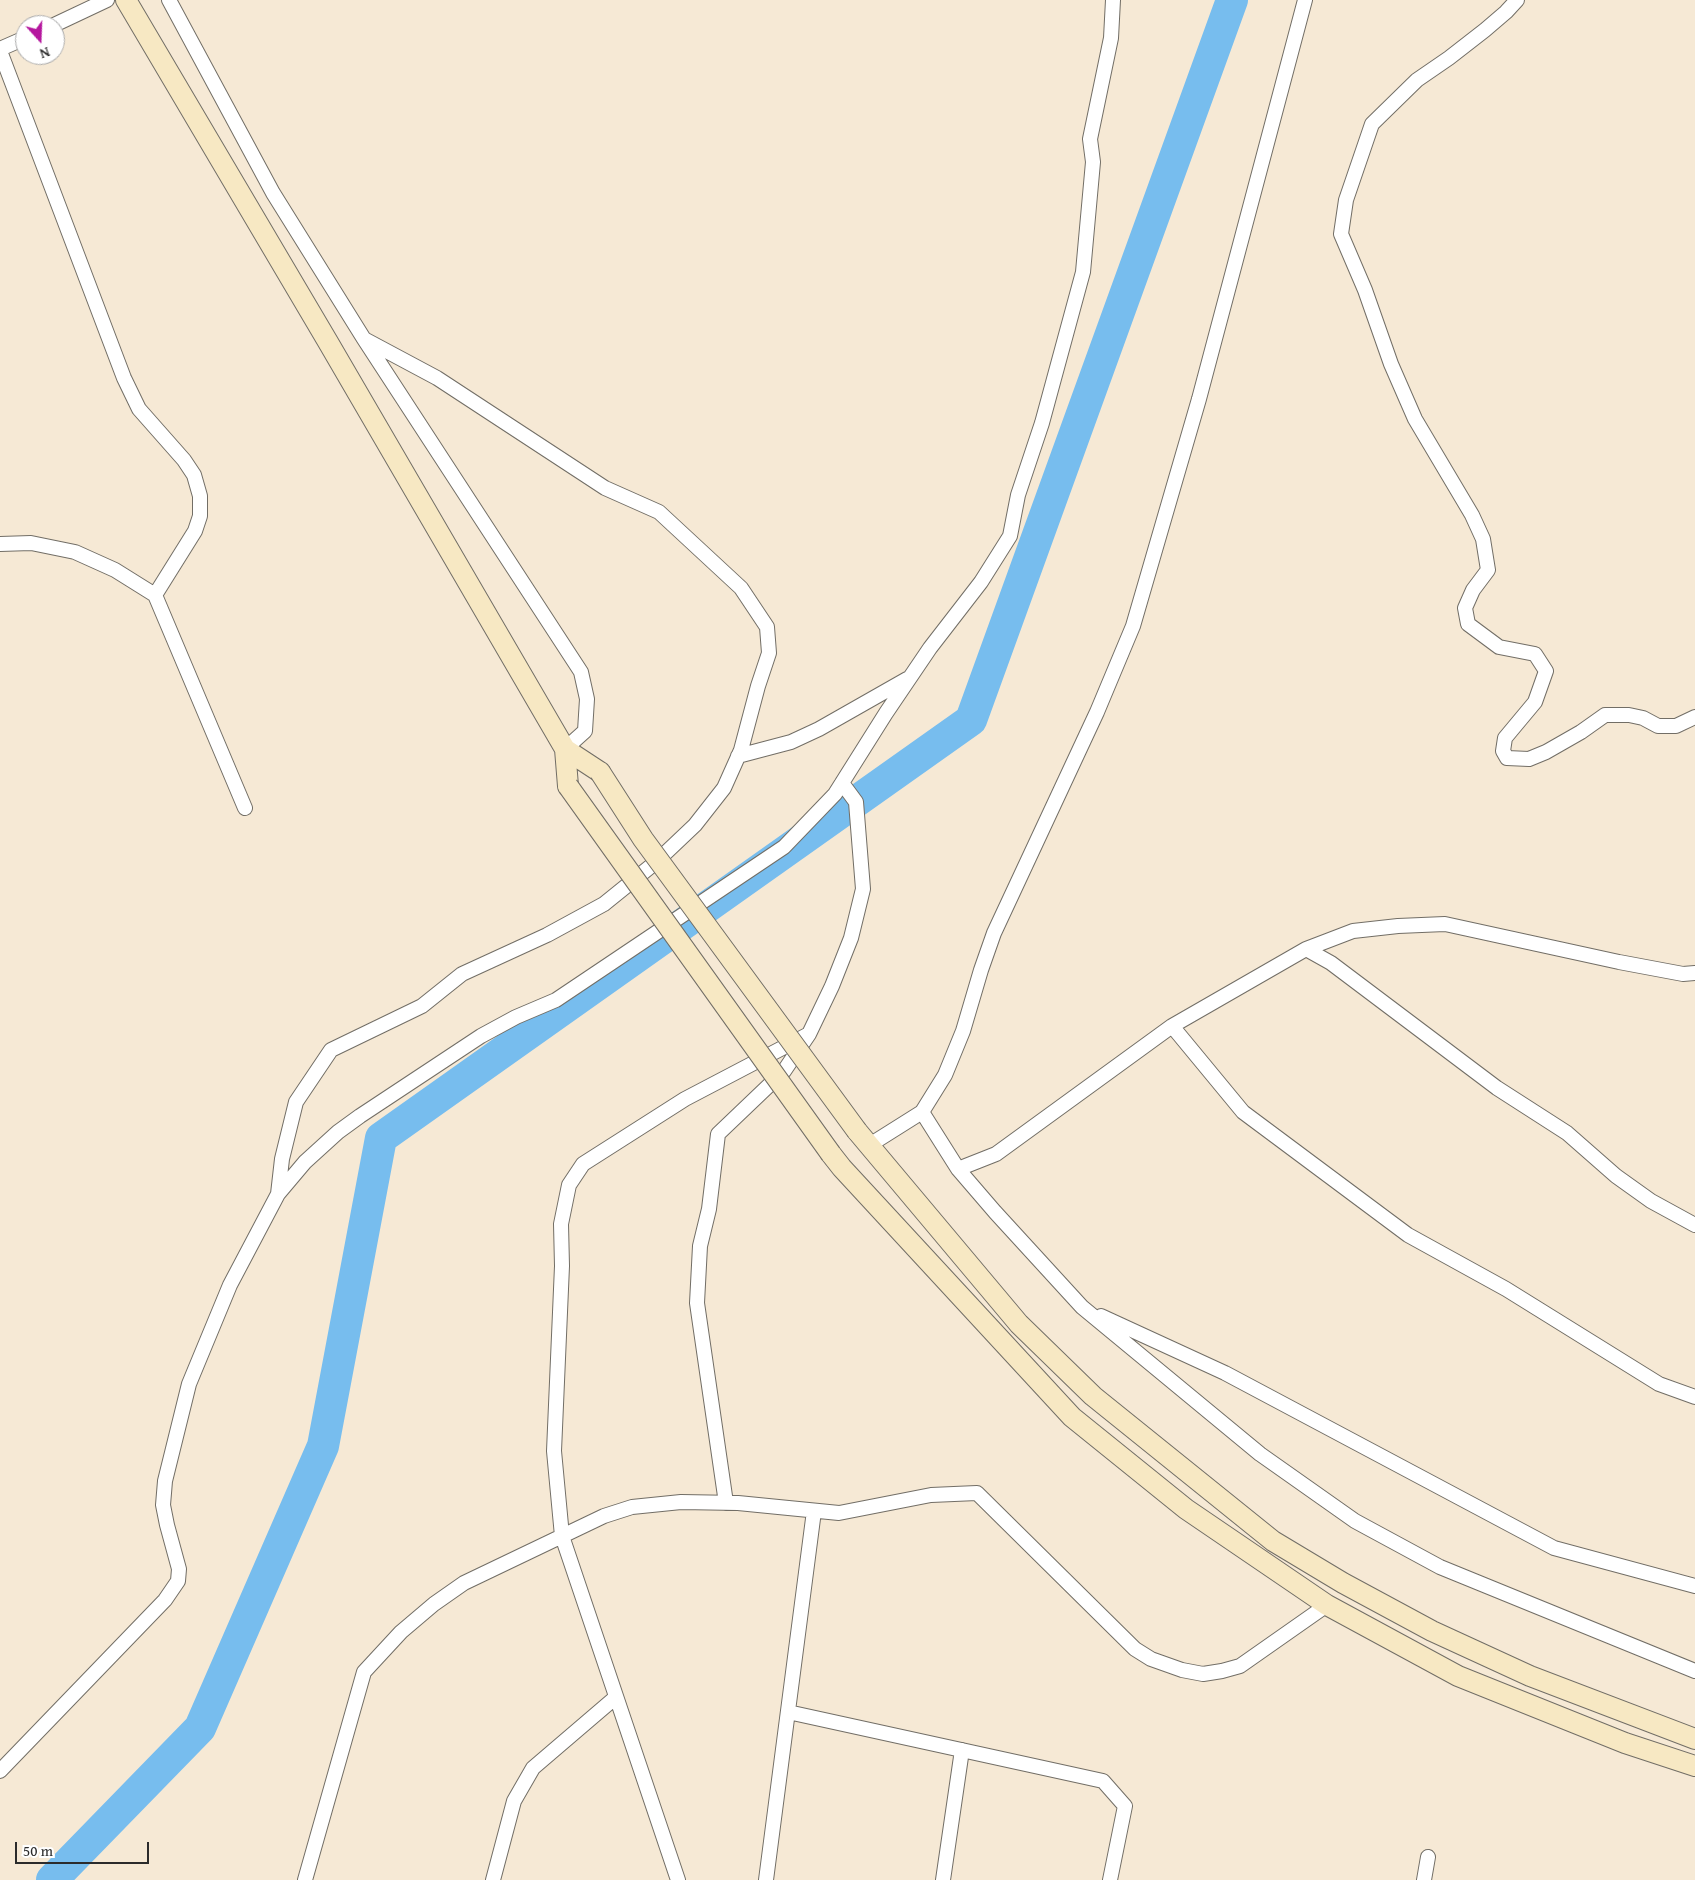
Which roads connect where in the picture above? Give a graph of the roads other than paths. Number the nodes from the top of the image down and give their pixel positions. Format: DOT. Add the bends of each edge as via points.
graph roads {
  1 [pos="107,0"];
  2 [pos="126,0"];
  3 [pos="169,0"];
  4 [pos="1113,0"];
  5 [pos="1305,0"];
  6 [pos="1517,0"];
  7 [pos="65,20"];
  8 [pos="15,43"];
  9 [pos="0,50"];
  10 [pos="364,339"];
  11 [pos="0,544"];
  12 [pos="155,596"];
  13 [pos="910,678"];
  14 [pos="1695,717"];
  15 [pos="565,749"];
  16 [pos="738,756"];
  17 [pos="842,783"];
  18 [pos="244,808"];
  19 [pos="1306,949"];
  20 [pos="1689,974"];
  21 [pos="1695,982"];
  22 [pos="1172,1026"];
  23 [pos="809,1034"];
  24 [pos="922,1112"];
  25 [pos="862,1139"];
  26 [pos="958,1169"];
  27 [pos="278,1194"];
  28 [pos="1695,1225"];
  29 [pos="1082,1307"];
  30 [pos="1695,1397"];
  31 [pos="726,1503"];
  32 [pos="814,1511"];
  33 [pos="562,1536"];
  34 [pos="1695,1586"];
  35 [pos="1327,1605"];
  36 [pos="1695,1670"];
  37 [pos="616,1697"];
  38 [pos="788,1712"];
  39 [pos="1695,1739"];
  40 [pos="962,1750"];
  41 [pos="1695,1766"];
  42 [pos="0,1771"];
  43 [pos="1428,1857"];
  44 [pos="305,1880"];
  45 [pos="493,1880"];
  46 [pos="678,1880"];
  47 [pos="766,1880"];
  48 [pos="943,1880"];
  49 [pos="1110,1880"];
  50 [pos="1424,1880"];
  1 -- 7 [label="street"];
  2 -- 15 [label="street"];
  3 -- 10 [label="street" via="273,193"];
  4 -- 13 [label="street" via="1111,38 1090,139 1093,162 1083,272 1042,423 1018,495 1010,536 982,582"];
  5 -- 24 [label="street" via="1199,399 1133,626 1097,712 994,933 963,1031 945,1075"];
  6 -- 14 [label="street" via="1485,30 1417,80 1372,124 1346,200 1342,234 1415,419 1483,539 1488,570 1473,590 1466,608 1468,624 1499,647 1535,654 1546,671 1535,702 1505,738 1503,751 1507,758 1529,759 1546,752 1605,715 1629,715 1658,726 1676,726"];
  8 -- 9 [label="street"];
  9 -- 12 [label="street" via="124,378 139,409 194,475 200,496 200,516 195,531"];
  10 -- 15 [label="street" via="581,672 587,699 586,731"];
  10 -- 16 [label="street" via="436,378 605,488 659,512 741,588 767,627 769,653"];
  11 -- 12 [label="street" via="31,543 75,552 115,570"];
  12 -- 18 [label="street"];
  13 -- 16 [label="street" via="791,742"];
  13 -- 17 [label="street"];
  15 -- 25 [label="street, bridge" via="600,772 643,839"];
  15 -- 35 [label="street, bridge" via="568,786 842,1168 1072,1417 1186,1509"];
  16 -- 27 [label="street" via="724,788 695,825 604,904 547,935 462,974 422,1006 331,1050 296,1102 282,1159"];
  17 -- 23 [label="street" via="856,802 863,889 852,938"];
  17 -- 27 [label="street" via="784,847 556,1000 482,1036 360,1116 305,1162"];
  19 -- 20 [label="street" via="1353,931 1445,924"];
  19 -- 22 [label="street"];
  19 -- 28 [label="street" via="1330,963 1496,1088 1567,1133 1616,1176 1651,1201"];
  20 -- 21 [label="street"];
  22 -- 26 [label="street" via="996,1154"];
  22 -- 30 [label="street" via="1243,1112 1408,1235 1506,1289 1659,1384"];
  23 -- 31 [label="street" via="784,1071 718,1134 709,1209 700,1246 697,1303"];
  23 -- 33 [label="street" via="671,1108 583,1164 569,1185 561,1224 554,1451"];
  24 -- 25 [label="street"];
  24 -- 26 [label="street"];
  25 -- 39 [label="street" via="1019,1324 1093,1396 1273,1541 1432,1631 1530,1676"];
  26 -- 29 [label="street"];
  27 -- 42 [label="street" via="230,1285 189,1384 165,1481 163,1505 180,1569 178,1581 165,1600"];
  29 -- 34 [label="street" via="1225,1373 1554,1548"];
  29 -- 36 [label="street" via="1260,1454 1355,1520 1440,1567"];
  31 -- 32 [label="street"];
  31 -- 33 [label="street" via="681,1502 632,1507"];
  32 -- 35 [label="street" via="839,1513 931,1494 977,1493 1135,1649 1151,1659 1203,1674 1240,1666"];
  32 -- 38 [label="street"];
  33 -- 37 [label="street"];
  33 -- 44 [label="street" via="464,1583 401,1632 364,1672"];
  35 -- 41 [label="street" via="1458,1676 1625,1743"];
  37 -- 45 [label="street" via="533,1768 514,1800"];
  37 -- 46 [label="street"];
  38 -- 40 [label="street"];
  38 -- 47 [label="street"];
  40 -- 48 [label="street"];
  40 -- 49 [label="street" via="1103,1781 1125,1806"];
  43 -- 50 [label="street"];
}
